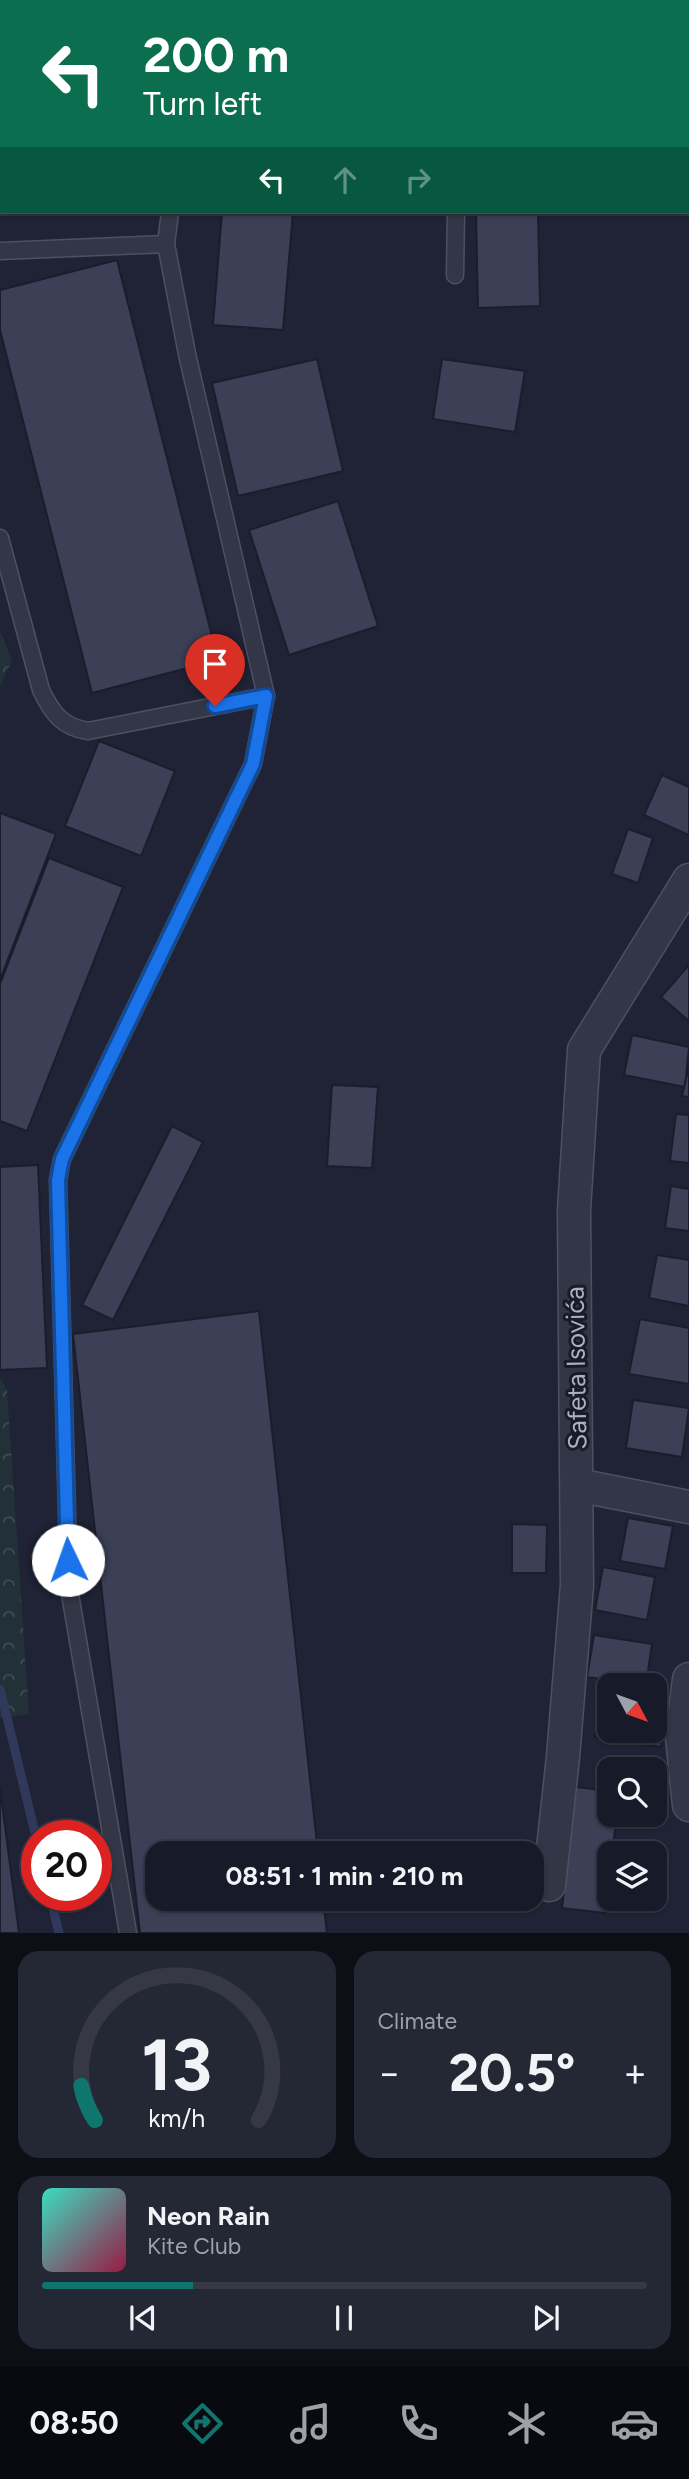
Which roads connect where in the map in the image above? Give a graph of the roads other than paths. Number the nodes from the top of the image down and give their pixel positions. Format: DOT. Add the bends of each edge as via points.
graph roads {
  1 [pos="170,214"];
  2 [pos="456,214"];
  3 [pos="166,244"];
  4 [pos="0,251"];
  5 [pos="455,275"];
  6 [pos="0,538"];
  7 [pos="266,696"];
  8 [pos="689,880"];
  9 [pos="577,1485"];
  10 [pos="689,1507"];
  11 [pos="689,1679"];
  12 [pos="689,1805"];
  13 [pos="548,1885"];
  14 [pos="128,1933"];
  1 -- 3 [label="lane"];
  2 -- 5 [label="lane"];
  3 -- 4 [label="lane"];
  3 -- 7 [label="lane"];
  6 -- 7 [label="lane" via="41,690 60,720 74,729 88,731"];
  7 -- 14 [label="lane" via="253,764 62,1159 58,1180 69,1588"];
  8 -- 9 [label="street, Safeta Isovića" via="584,1050 574,1210"];
  9 -- 10 [label="street"];
  9 -- 13 [label="street, Safeta Isovića" via="577,1585"];
  11 -- 12 [label="street" via="682,1737"];
}
